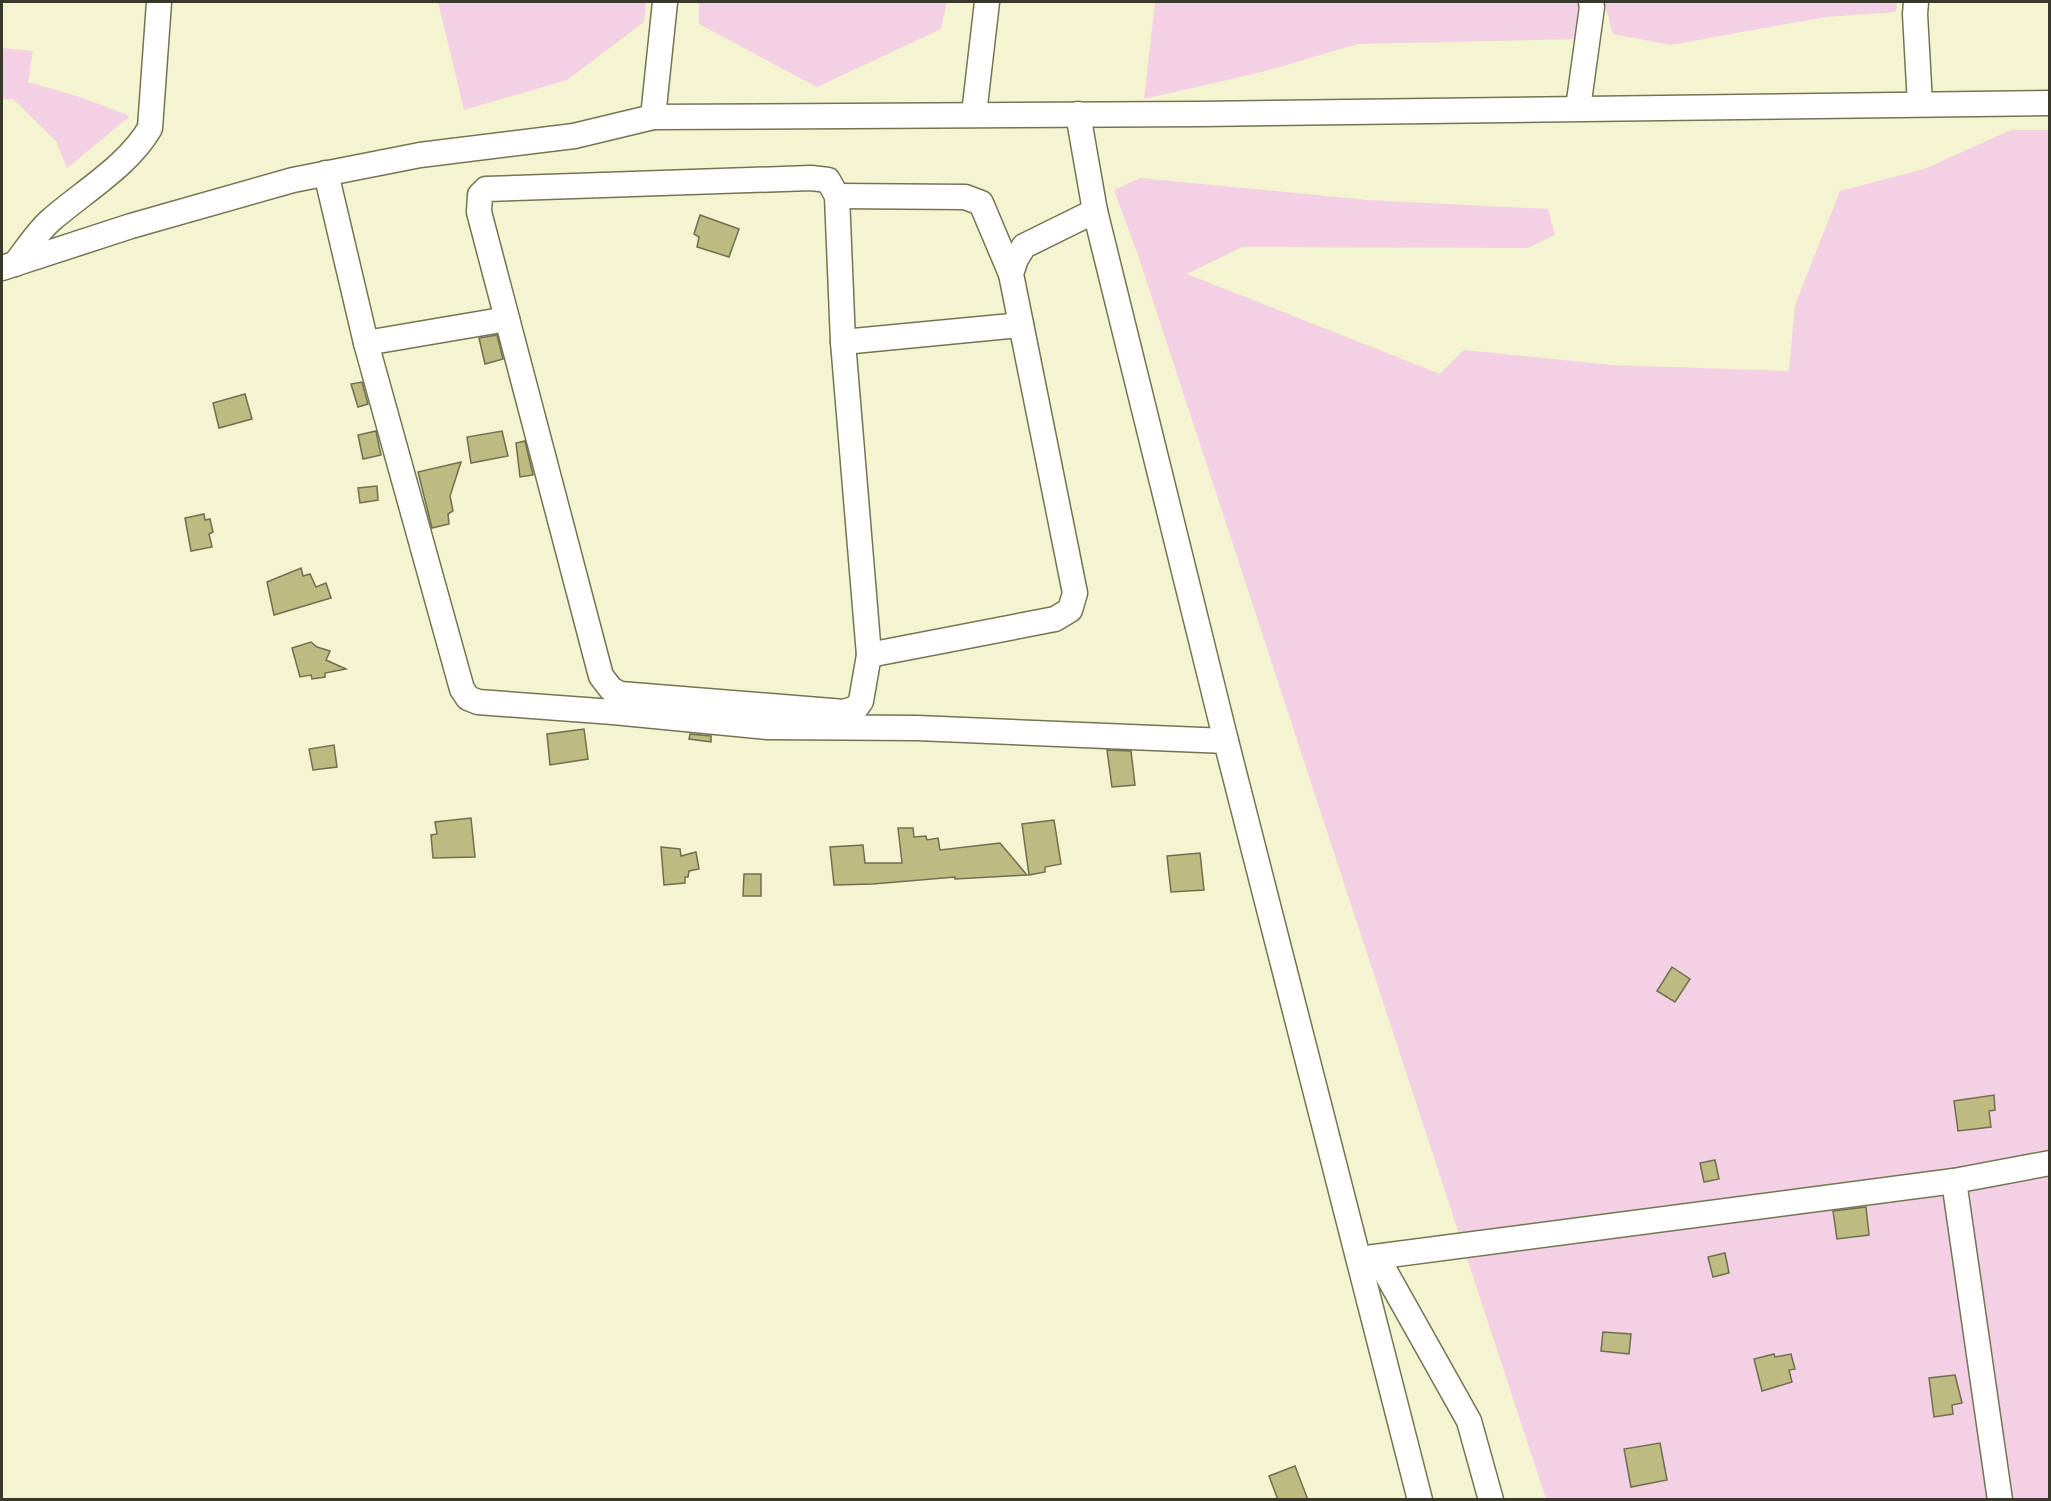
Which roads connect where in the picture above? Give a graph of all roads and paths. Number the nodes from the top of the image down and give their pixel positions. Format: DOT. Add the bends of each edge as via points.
graph roads {
  1 [pos="159,2"];
  2 [pos="665,2"];
  3 [pos="987,2"];
  4 [pos="1591,2"];
  5 [pos="1916,2"];
  6 [pos="2049,103"];
  7 [pos="1920,104"];
  8 [pos="1578,108"];
  9 [pos="974,114"];
  10 [pos="1078,114"];
  11 [pos="653,117"];
  12 [pos="326,173"];
  13 [pos="837,196"];
  14 [pos="1095,211"];
  15 [pos="8,266"];
  16 [pos="1011,274"];
  17 [pos="507,319"];
  18 [pos="1021,325"];
  19 [pos="843,342"];
  20 [pos="366,343"];
  21 [pos="869,655"];
  22 [pos="1226,741"];
  23 [pos="2049,1162"];
  24 [pos="1954,1180"];
  25 [pos="1368,1258"];
  26 [pos="1420,1500"];
  27 [pos="1491,1500"];
  28 [pos="2000,1500"];
  1 -- 15 [label="street" via="150,128 142,142 48,223"];
  2 -- 11 [label="street"];
  3 -- 9 [label="street"];
  4 -- 8 [label="street"];
  5 -- 7 [label="street"];
  6 -- 7 [label="street"];
  7 -- 8 [label="street"];
  8 -- 10 [label="street"];
  9 -- 10 [label="street"];
  9 -- 11 [label="street"];
  10 -- 14 [label="street"];
  11 -- 12 [label="street" via="574,136 420,154"];
  12 -- 15 [label="street" via="142,223"];
  12 -- 20 [label="street"];
  13 -- 16 [label="street" via="965,197 981,202"];
  13 -- 17 [label="street" via="828,180 811,178 486,189 480,195 479,212"];
  13 -- 19 [label="street"];
  14 -- 16 [label="street" via="1024,246"];
  14 -- 22 [label="street"];
  16 -- 18 [label="street"];
  17 -- 20 [label="street"];
  17 -- 21 [label="street" via="602,675 610,689 620,694 844,712 856,708 861,701"];
  18 -- 19 [label="street"];
  18 -- 21 [label="street" via="1075,593 1070,610 1055,619"];
  19 -- 21 [label="street"];
  20 -- 22 [label="street" via="462,689 468,698 478,702 767,727 917,728"];
  22 -- 25 [label="street"];
  23 -- 24 [label="street"];
  24 -- 25 [label="street"];
  24 -- 28 [label="street"];
  25 -- 26 [label="street"];
  25 -- 27 [label="street" via="1468,1421"];
}
